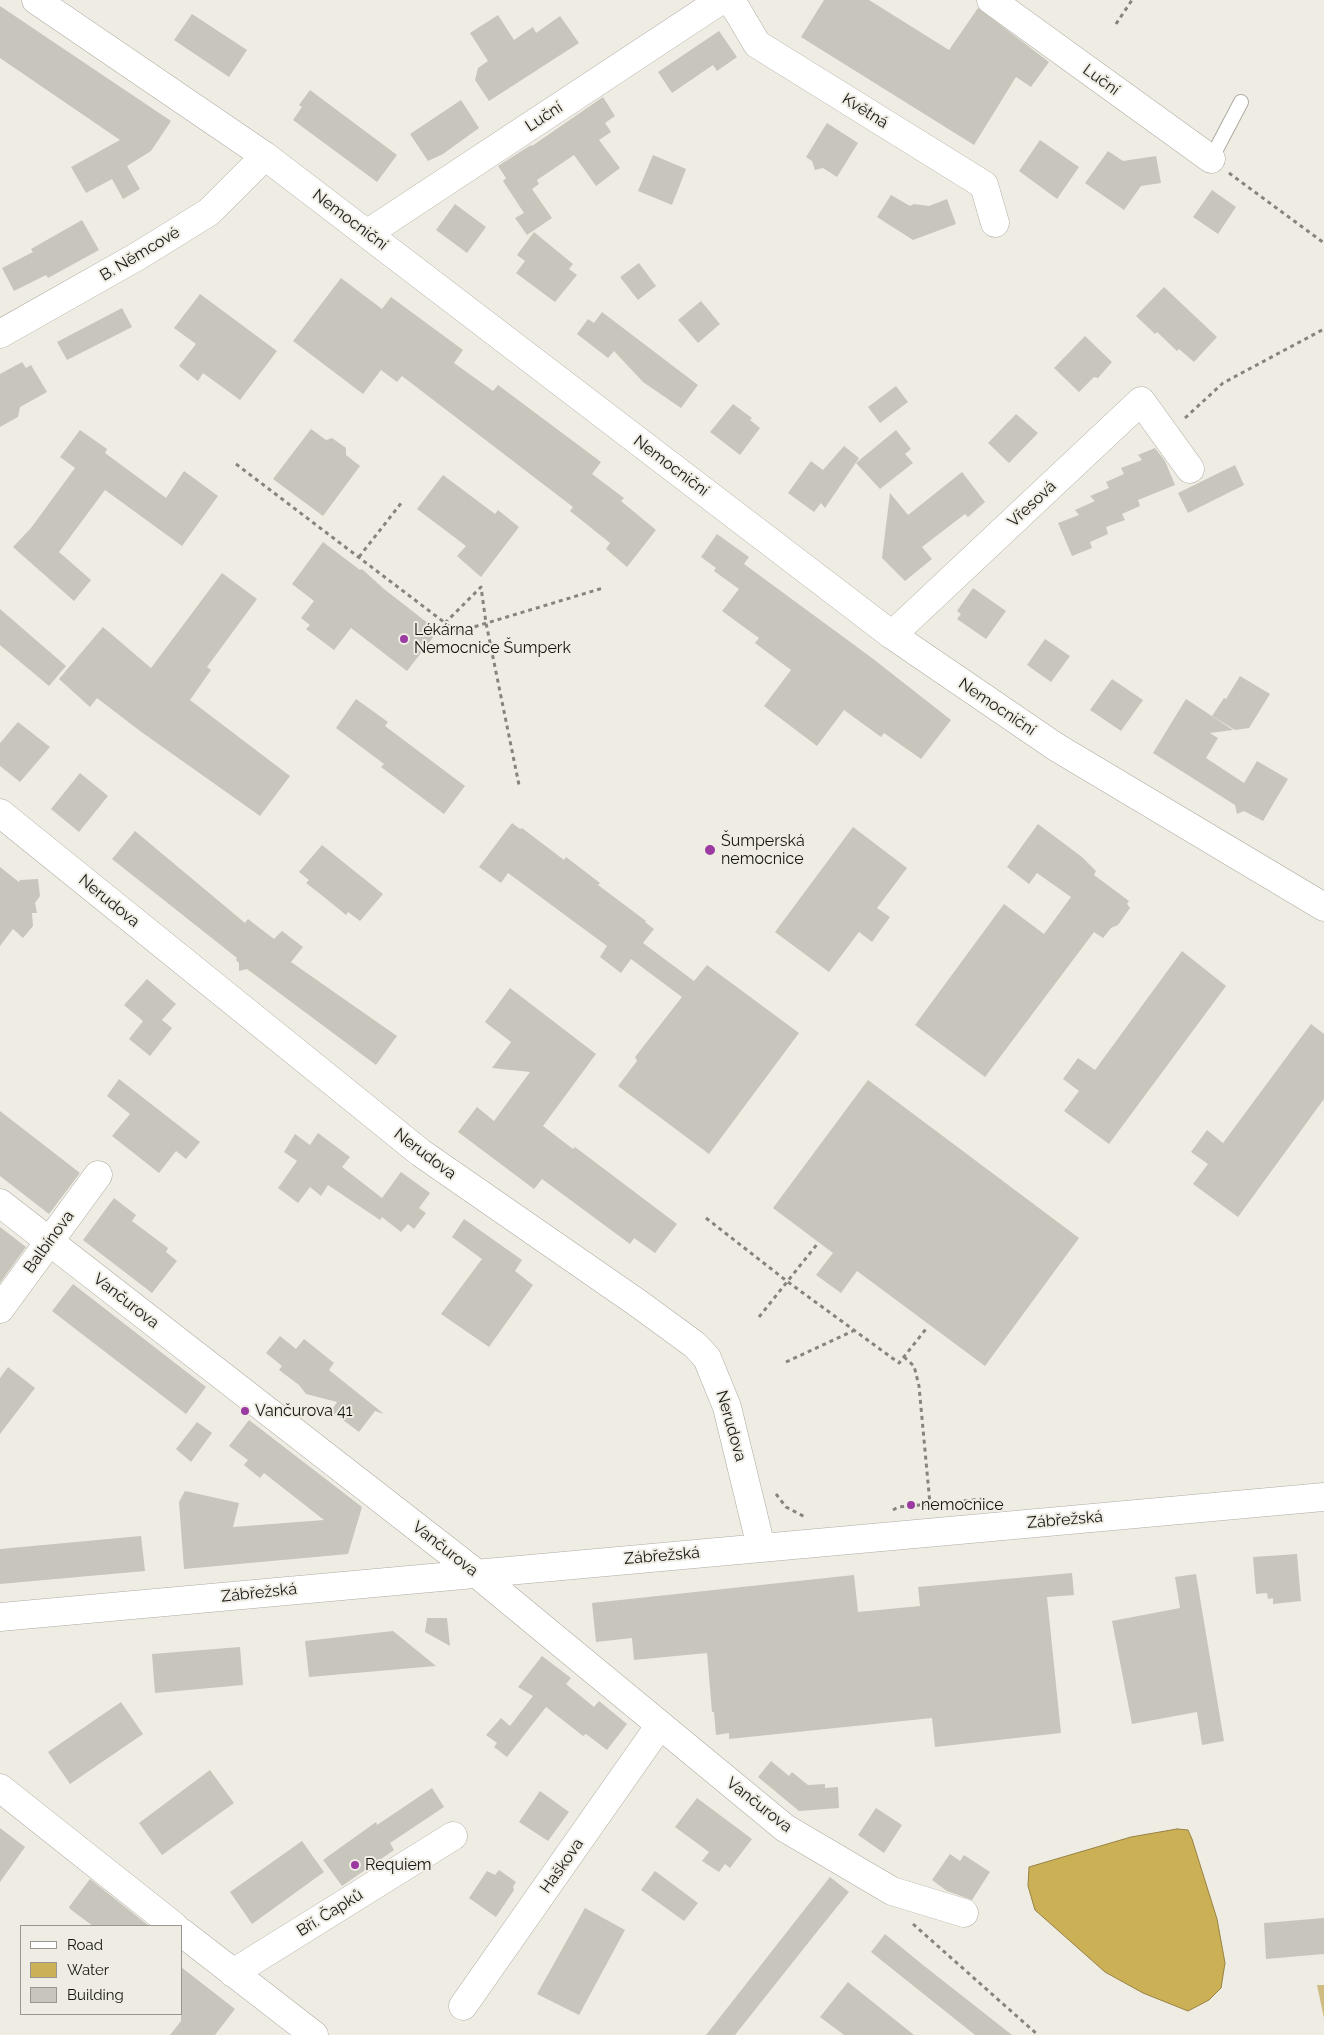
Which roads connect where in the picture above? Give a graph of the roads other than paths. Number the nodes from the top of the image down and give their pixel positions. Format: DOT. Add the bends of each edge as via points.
graph roads {
  1 [pos="36,0"];
  2 [pos="721,0"];
  3 [pos="729,0"];
  4 [pos="991,0"];
  5 [pos="1241,102"];
  6 [pos="265,156"];
  7 [pos="1211,159"];
  8 [pos="995,223"];
  9 [pos="368,233"];
  10 [pos="0,334"];
  11 [pos="1190,469"];
  12 [pos="892,635"];
  13 [pos="0,813"];
  14 [pos="1324,907"];
  15 [pos="98,1175"];
  16 [pos="0,1203"];
  17 [pos="50,1242"];
  18 [pos="0,1309"];
  19 [pos="1324,1497"];
  20 [pos="761,1547"];
  21 [pos="476,1573"];
  22 [pos="0,1617"];
  23 [pos="660,1725"];
  24 [pos="0,1788"];
  25 [pos="453,1836"];
  26 [pos="964,1913"];
  27 [pos="173,1925"];
  28 [pos="182,1933"];
  29 [pos="233,1973"];
  30 [pos="463,2006"];
  31 [pos="314,2035"];
  1 -- 6 [label="street, Nemocniční"];
  2 -- 9 [label="street, Luční"];
  3 -- 8 [label="street, Květná" via="757,44 984,184"];
  4 -- 7 [label="street, Luční"];
  5 -- 7 [label="lane"];
  6 -- 9 [label="street, Nemocniční"];
  6 -- 10 [label="street, B. Němcové" via="209,212"];
  9 -- 12 [label="street, Nemocniční"];
  11 -- 12 [label="street, Vřesová" via="1141,402"];
  12 -- 14 [label="street, Nemocniční" via="1056,747"];
  13 -- 20 [label="street, Nerudova" via="421,1152 695,1346 707,1358 727,1407"];
  15 -- 17 [label="street, Balbínova"];
  16 -- 17 [label="street, Vančurova"];
  17 -- 18 [label="street, Balbínova"];
  17 -- 21 [label="street, Vančurova"];
  19 -- 20 [label="street, Zábřežská"];
  20 -- 21 [label="street, Zábřežská"];
  21 -- 22 [label="street, Zábřežská"];
  21 -- 23 [label="street, Vančurova"];
  23 -- 26 [label="street, Vančurova" via="785,1828 892,1891"];
  23 -- 30 [label="street, Haškova"];
  24 -- 27 [label="street"];
  25 -- 29 [label="street, Bří. Čapků"];
  28 -- 29 [label="street"];
  29 -- 31 [label="street"];
}
